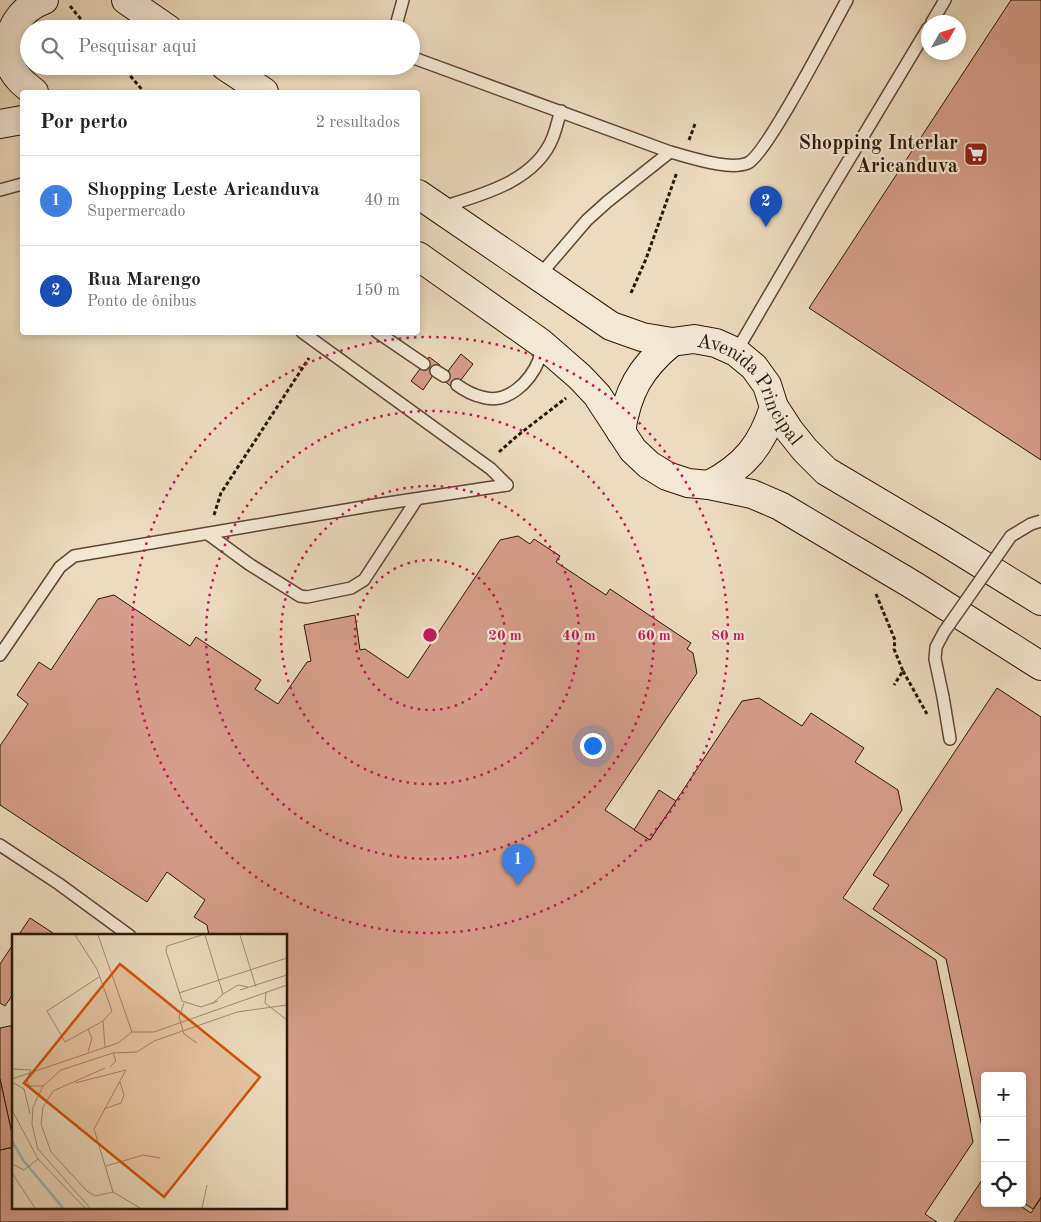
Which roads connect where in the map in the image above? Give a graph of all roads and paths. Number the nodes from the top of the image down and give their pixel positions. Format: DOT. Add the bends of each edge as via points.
graph roads {
  1 [pos="44,0"];
  2 [pos="65,0"];
  3 [pos="126,0"];
  4 [pos="403,0"];
  5 [pos="847,0"];
  6 [pos="945,0"];
  7 [pos="936,15"];
  8 [pos="82,20"];
  9 [pos="155,20"];
  10 [pos="397,20"];
  11 [pos="921,40"];
  12 [pos="420,60"];
  13 [pos="130,75"];
  14 [pos="238,75"];
  15 [pos="31,90"];
  16 [pos="142,90"];
  17 [pos="261,90"];
  18 [pos="561,111"];
  19 [pos="20,120"];
  20 [pos="0,124"];
  21 [pos="695,124"];
  22 [pos="670,152"];
  23 [pos="683,155"];
  24 [pos="20,185"];
  25 [pos="0,190"];
  26 [pos="428,201"];
  27 [pos="420,257"];
  28 [pos="539,276"];
  29 [pos="632,293"];
  30 [pos="306,335"];
  31 [pos="380,335"];
  32 [pos="672,342"];
  33 [pos="541,343"];
  34 [pos="318,344"];
  35 [pos="736,352"];
  36 [pos="424,364"];
  37 [pos="457,385"];
  38 [pos="572,392"];
  39 [pos="774,407"];
  40 [pos="621,432"];
  41 [pos="485,465"];
  42 [pos="709,485"];
  43 [pos="417,499"];
  44 [pos="1041,521"];
  45 [pos="208,534"];
  46 [pos="874,588"];
  47 [pos="1041,601"];
  48 [pos="0,655"];
  49 [pos="1041,666"];
  50 [pos="902,671"];
  51 [pos="894,685"];
  52 [pos="948,718"];
  53 [pos="950,739"];
  54 [pos="0,845"];
  55 [pos="127,934"];
  1 -- 15 [label="street" via="22,14 8,42 10,66"];
  2 -- 8 [label="path"];
  3 -- 9 [label="street"];
  4 -- 10 [label="lane"];
  5 -- 23 [label="lane" via="756,158 734,165"];
  6 -- 7 [label="lane"];
  11 -- 35 [label="lane"];
  12 -- 18 [label="lane"];
  13 -- 16 [label="path"];
  14 -- 17 [label="street"];
  18 -- 22 [label="lane"];
  18 -- 26 [label="lane" via="549,145 521,175 491,192"];
  19 -- 20 [label="street"];
  21 -- 23 [label="path"];
  22 -- 23 [label="lane"];
  22 -- 28 [label="lane" via="587,220"];
  23 -- 29 [label="path"];
  24 -- 25 [label="lane"];
  26 -- 28 [label="street, Avenida Principal"];
  27 -- 33 [label="street"];
  28 -- 32 [label="street, Avenida Principal" via="611,326 642,337"];
  30 -- 34 [label="lane"];
  31 -- 36 [label="lane"];
  32 -- 35 [label="street, Avenida Principal" via="716,343"];
  32 -- 40 [label="street" via="655,356 631,391"];
  33 -- 37 [label="lane" via="539,359 527,381 513,393 500,398 483,398"];
  33 -- 40 [label="street" via="597,395"];
  34 -- 41 [label="lane"];
  34 -- 45 [label="path" via="221,493"];
  35 -- 39 [label="street, Avenida Principal" via="754,367 767,385"];
  38 -- 41 [label="path"];
  39 -- 42 [label="street" via="768,427 748,456 727,475"];
  39 -- 47 [label="street, Avenida Principal" via="805,450 826,471"];
  40 -- 42 [label="street" via="633,450 667,476"];
  41 -- 43 [label="lane" via="507,485"];
  42 -- 49 [label="street" via="752,494 780,506"];
  43 -- 45 [label="lane"];
  43 -- 45 [label="lane" via="364,580 351,588 307,597 300,596 249,564"];
  44 -- 52 [label="lane, bridge" via="1011,536 936,647 934,659"];
  45 -- 48 [label="lane" via="74,556 60,567"];
  46 -- 50 [label="path" via="895,640 894,650"];
  50 -- 51 [label="path"];
  50 -- 52 [label="path" via="931,721 938,724"];
  52 -- 53 [label="lane"];
  54 -- 55 [label="lane"];
}
